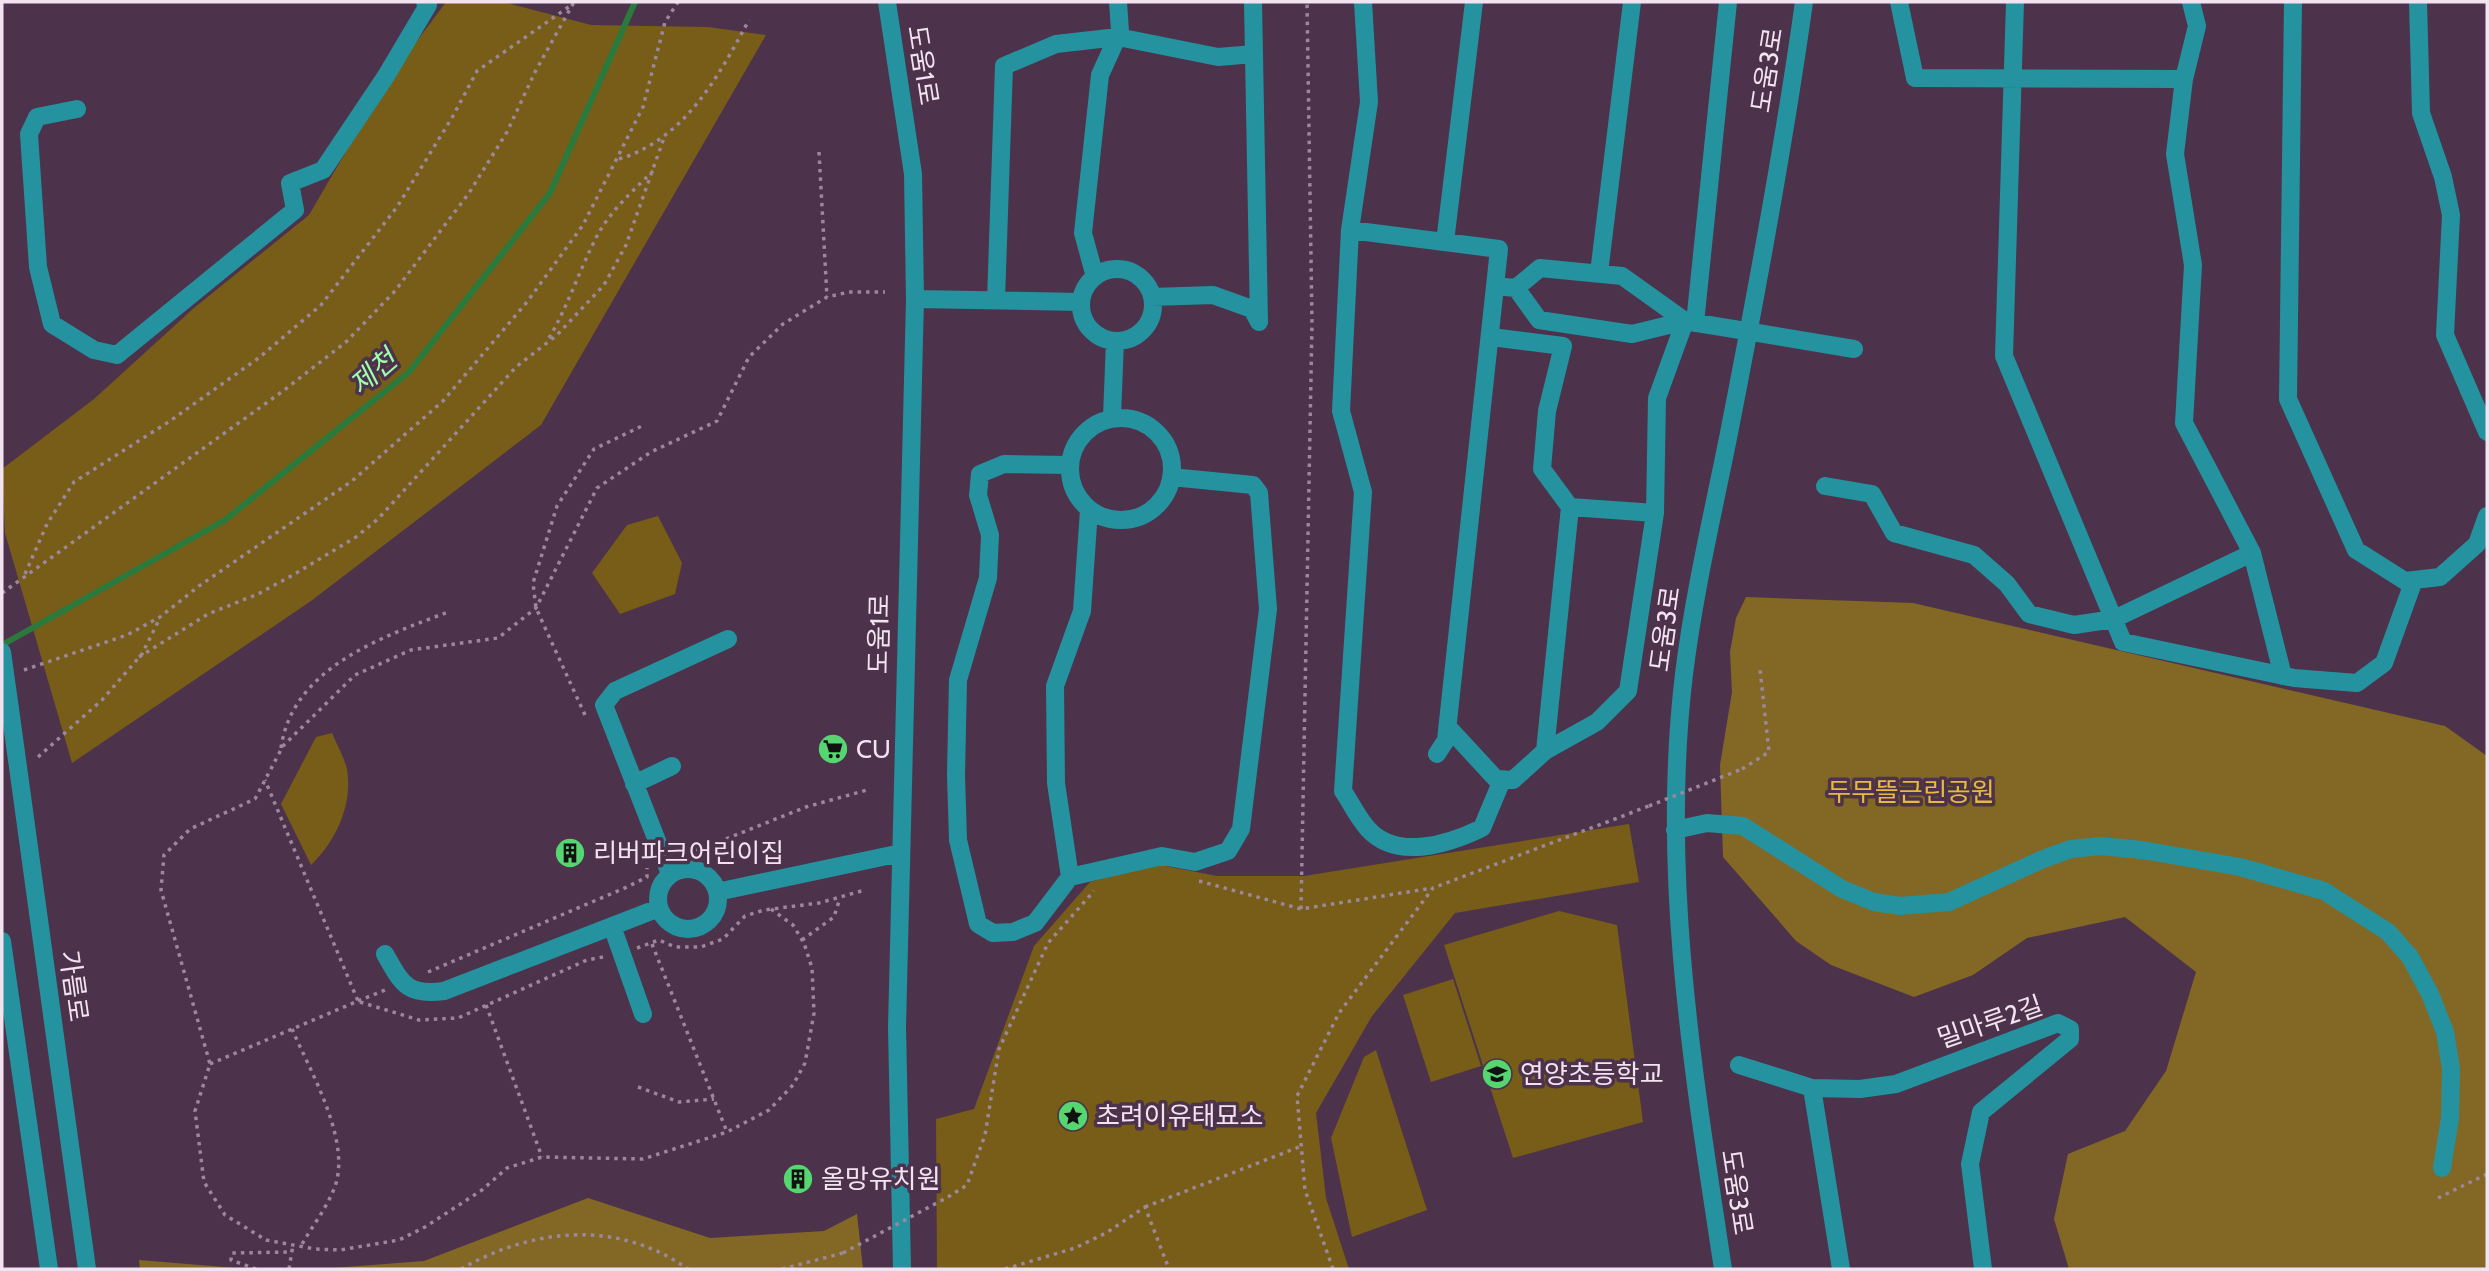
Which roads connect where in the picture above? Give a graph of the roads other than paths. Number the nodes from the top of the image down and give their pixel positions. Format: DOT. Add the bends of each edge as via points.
graph roads {
  1 [pos="425,2"];
  2 [pos="887,2"];
  3 [pos="1118,2"];
  4 [pos="1253,2"];
  5 [pos="1363,2"];
  6 [pos="1474,2"];
  7 [pos="1632,2"];
  8 [pos="1728,2"];
  9 [pos="1804,2"];
  10 [pos="1899,2"];
  11 [pos="2015,2"];
  12 [pos="2191,2"];
  13 [pos="2293,2"];
  14 [pos="2418,2"];
  15 [pos="1118,37"];
  16 [pos="1254,54"];
  17 [pos="2013,79"];
  18 [pos="2185,79"];
  19 [pos="77,108"];
  20 [pos="1350,230"];
  21 [pos="1445,242"];
  22 [pos="1600,273"];
  23 [pos="1095,277"];
  24 [pos="1497,286"];
  25 [pos="1516,288"];
  26 [pos="1152,298"];
  27 [pos="915,299"];
  28 [pos="996,300"];
  29 [pos="1081,302"];
  30 [pos="1690,322"];
  31 [pos="1749,331"];
  32 [pos="1491,337"];
  33 [pos="1115,341"];
  34 [pos="1854,349"];
  35 [pos="1112,417"];
  36 [pos="2487,432"];
  37 [pos="1069,465"];
  38 [pos="1171,477"];
  39 [pos="1825,486"];
  40 [pos="1570,508"];
  41 [pos="1090,510"];
  42 [pos="1655,513"];
  43 [pos="2487,516"];
  44 [pos="2252,553"];
  45 [pos="2414,580"];
  46 [pos="2113,619"];
  47 [pos="728,639"];
  48 [pos="2,652"];
  49 [pos="2283,676"];
  50 [pos="1448,727"];
  51 [pos="1545,751"];
  52 [pos="1437,754"];
  53 [pos="672,766"];
  54 [pos="1502,780"];
  55 [pos="634,784"];
  56 [pos="1675,830"];
  57 [pos="901,853"];
  58 [pos="670,874"];
  59 [pos="1070,877"];
  60 [pos="717,892"];
  61 [pos="659,908"];
  62 [pos="612,926"];
  63 [pos="2,940"];
  64 [pos="385,954"];
  65 [pos="643,1014"];
  66 [pos="1739,1065"];
  67 [pos="1812,1088"];
  68 [pos="2442,1168"];
  69 [pos="49,1269"];
  70 [pos="86,1269"];
  71 [pos="902,1269"];
  72 [pos="1723,1269"];
  73 [pos="1841,1269"];
  74 [pos="1983,1269"];
  1 -- 19 [label="street" via="429,5 386,76 323,170 290,183 295,210 117,355 93,350 52,324 38,267 29,134 37,117"];
  2 -- 27 [label="street, 도움1로" via="913,174"];
  3 -- 15 [label="street"];
  4 -- 16 [label="street"];
  5 -- 20 [label="street" via="1369,102"];
  6 -- 21 [label="street"];
  7 -- 22 [label="street"];
  8 -- 30 [label="street"];
  9 -- 31 [label="street, 도움3로"];
  10 -- 17 [label="street" via="1915,78"];
  11 -- 17 [label="street"];
  12 -- 18 [label="street" via="2197,26"];
  13 -- 45 [label="street" via="2288,399 2356,550 2405,581"];
  14 -- 36 [label="street" via="2421,113 2451,215 2445,335"];
  15 -- 16 [label="street" via="1218,57"];
  15 -- 23 [label="street" via="1100,75 1083,233"];
  15 -- 28 [label="street" via="1056,44 1004,66"];
  16 -- 26 [label="street" via="1259,322 1252,309 1213,295"];
  17 -- 18 [label="street"];
  17 -- 46 [label="street" via="2004,356"];
  18 -- 44 [label="street" via="2175,155 2193,265 2184,423"];
  20 -- 21 [label="street"];
  20 -- 54 [label="street" via="1341,411 1363,492 1343,791 1369,830 1402,848 1455,841 1482,828"];
  21 -- 24 [label="street" via="1499,249"];
  22 -- 25 [label="street" via="1540,268"];
  22 -- 30 [label="street" via="1622,276"];
  23 -- 26 [label="street" via="1112,269 1124,270 1145,282"];
  23 -- 29 [label="street"];
  24 -- 25 [label="street"];
  24 -- 32 [label="street"];
  25 -- 30 [label="street" via="1539,320 1632,334"];
  26 -- 33 [label="street" via="1146,327"];
  27 -- 28 [label="street"];
  27 -- 57 [label="street, 도움1로"];
  28 -- 29 [label="street"];
  29 -- 33 [label="street" via="1094,332"];
  30 -- 31 [label="street"];
  30 -- 42 [label="street" via="1657,398"];
  31 -- 34 [label="street"];
  31 -- 56 [label="street, 도움3로" via="1684,676"];
  32 -- 40 [label="street" via="1563,346 1548,411 1542,469"];
  32 -- 50 [label="street"];
  33 -- 35 [label="street"];
  35 -- 37 [label="street" via="1082,434"];
  35 -- 38 [label="street" via="1137,420 1159,433 1168,448"];
  37 -- 41 [label="street" via="1078,498"];
  37 -- 59 [label="street" via="1004,464 980,474 978,495 990,535 988,578 958,680 956,775 958,840 978,924 993,933 1013,932 1035,923"];
  38 -- 41 [label="street" via="1164,497 1138,518 1105,518"];
  38 -- 59 [label="street" via="1253,485 1259,493 1268,609 1241,829 1228,851 1195,862 1162,856"];
  39 -- 46 [label="street" via="1872,495 1894,533 1974,555 2007,584 2029,614 2074,625"];
  40 -- 42 [label="street"];
  40 -- 51 [label="street"];
  41 -- 59 [label="street" via="1082,611 1055,686 1056,783"];
  42 -- 51 [label="street" via="1628,691 1597,722"];
  43 -- 45 [label="street" via="2477,544 2440,577"];
  44 -- 46 [label="street"];
  44 -- 49 [label="street"];
  45 -- 49 [label="street" via="2384,663 2357,683"];
  46 -- 49 [label="street" via="2123,642"];
  47 -- 55 [label="street" via="608,698 605,712"];
  48 -- 70 [label="street, 가름로, bridge"];
  50 -- 52 [label="street" via="1447,740"];
  50 -- 54 [label="street"];
  51 -- 54 [label="street" via="1513,780"];
  53 -- 55 [label="street"];
  55 -- 58 [label="street"];
  56 -- 68 [label="street" via="1707,823 1743,826 1842,889 1900,906 1949,901 2043,859 2071,849 2100,846 2240,867 2324,891 2388,932 2410,957 2430,994 2445,1032 2451,1069"];
  56 -- 72 [label="street, 도움3로" via="1677,902 1700,1131"];
  57 -- 60 [label="street"];
  57 -- 71 [label="street, 도움1로" via="897,1027"];
  58 -- 60 [label="street" via="696,869 712,880"];
  58 -- 61 [label="street" via="659,889"];
  60 -- 61 [label="street" via="718,907 698,928 679,928"];
  61 -- 62 [label="street"];
  62 -- 64 [label="street" via="444,991 421,994 401,983"];
  62 -- 65 [label="street"];
  63 -- 69 [label="street"];
  66 -- 67 [label="street, 밀마루2길"];
  67 -- 73 [label="street"];
  67 -- 74 [label="street, 밀마루2길" via="1896,1084 2058,1023 2070,1028 2070,1039 1981,1112 1970,1164"];
}
